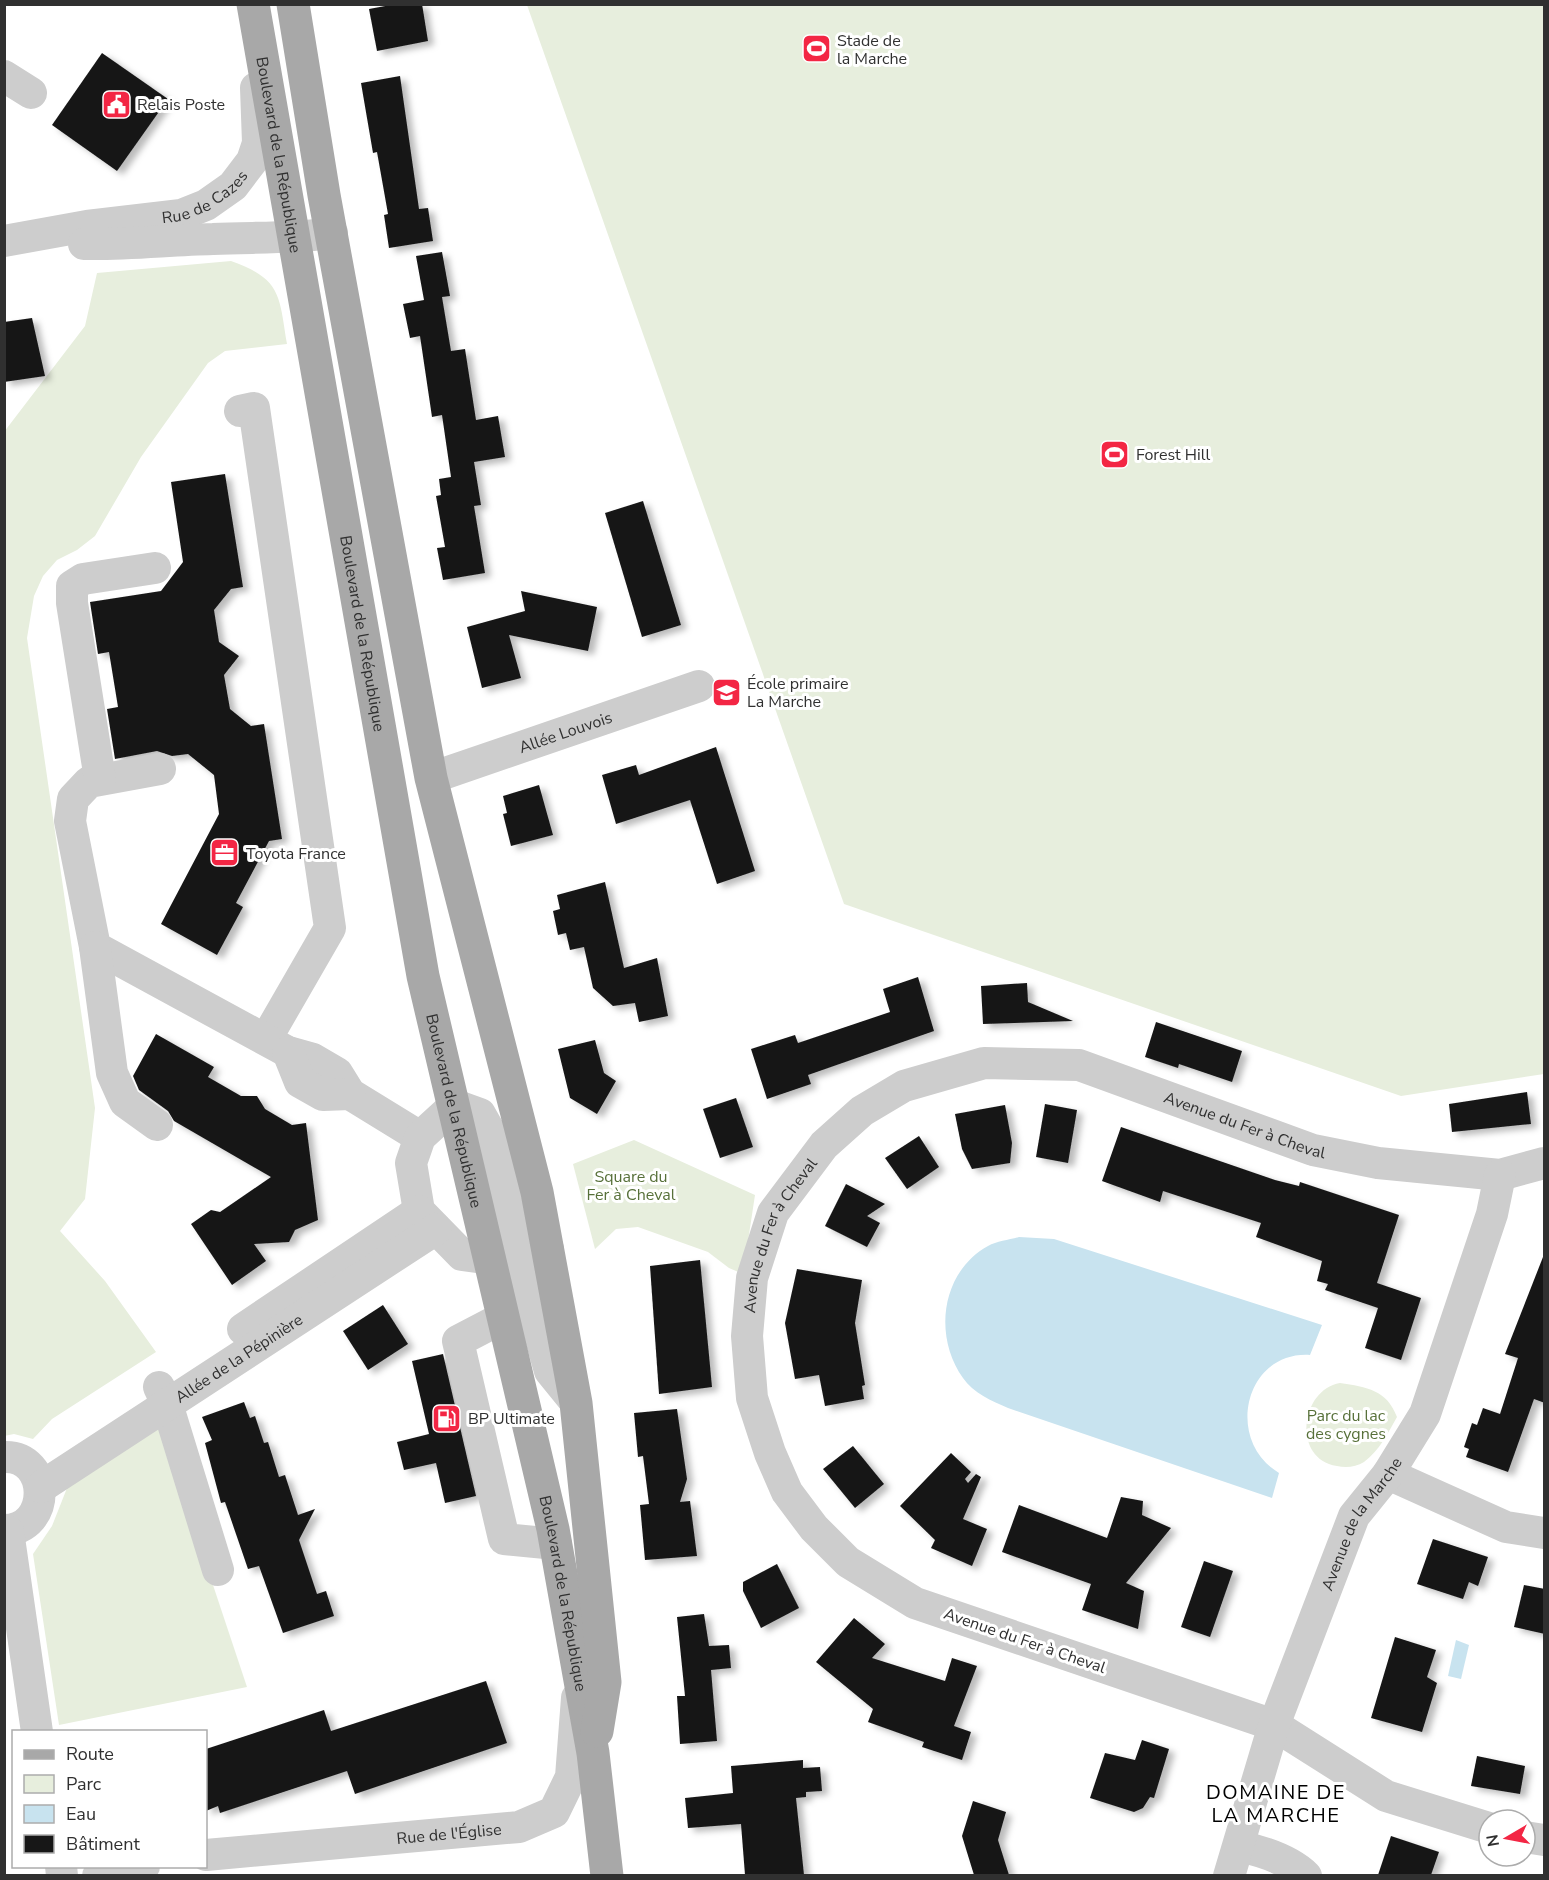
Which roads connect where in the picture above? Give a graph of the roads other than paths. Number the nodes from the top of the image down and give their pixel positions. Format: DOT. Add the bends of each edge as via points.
graph roads {
  1 [pos="293,4"];
  2 [pos="254,14"];
  3 [pos="4,76"];
  4 [pos="31,93"];
  5 [pos="280,158"];
  6 [pos="321,179"];
  7 [pos="233,186"];
  8 [pos="332,233"];
  9 [pos="294,239"];
  10 [pos="8,240"];
  11 [pos="240,411"];
  12 [pos="155,568"];
  13 [pos="699,686"];
  14 [pos="160,769"];
  15 [pos="431,778"];
  16 [pos="100,779"];
  17 [pos="95,947"];
  18 [pos="277,1046"];
  19 [pos="455,1105"];
  20 [pos="157,1125"];
  21 [pos="420,1137"];
  22 [pos="1545,1162"];
  23 [pos="1500,1175"];
  24 [pos="428,1220"];
  25 [pos="519,1254"];
  26 [pos="504,1317"];
  27 [pos="163,1395"];
  28 [pos="25,1471"];
  29 [pos="1388,1474"];
  30 [pos="6,1530"];
  31 [pos="1545,1533"];
  32 [pos="556,1544"];
  33 [pos="218,1570"];
  34 [pos="579,1679"];
  35 [pos="1274,1725"];
  36 [pos="37,1730"];
  37 [pos="593,1753"];
  38 [pos="1477,1824"];
  39 [pos="1239,1846"];
  40 [pos="207,1855"];
  41 [pos="134,1868"];
  42 [pos="98,1875"];
  43 [pos="607,1875"];
  44 [pos="1229,1875"];
  45 [pos="1306,1875"];
  1 -- 6 [label="main road, Boulevard de la République"];
  2 -- 5 [label="main road, Boulevard de la République"];
  2 -- 7 [label="street, Rue de Cazes" via="258,143 252,161"];
  3 -- 4 [label="street"];
  5 -- 6 [label="street"];
  5 -- 7 [label="street"];
  5 -- 9 [label="main road, Boulevard de la République"];
  6 -- 8 [label="main road, Boulevard de la République"];
  7 -- 10 [label="street, Rue de Cazes" via="206,205 181,214"];
  8 -- 9 [label="street, Rue de Cazes"];
  8 -- 15 [label="main road, Boulevard de la République"];
  9 -- 10 [label="street, Rue de Cazes" via="219,238 150,244"];
  9 -- 19 [label="main road, Boulevard de la République" via="419,953"];
  11 -- 18 [label="street" via="255,408 330,928"];
  12 -- 16 [label="street" via="83,579 72,586"];
  13 -- 15 [label="street, Allée Louvois"];
  14 -- 16 [label="street"];
  15 -- 25 [label="main road, Boulevard de la République" via="537,1192"];
  16 -- 17 [label="street" via="89,782 73,799 70,821"];
  17 -- 18 [label="street"];
  17 -- 20 [label="street" via="111,1073 125,1102"];
  18 -- 21 [label="street" via="337,1073 350,1094"];
  19 -- 21 [label="street"];
  19 -- 25 [label="main road, Boulevard de la République"];
  21 -- 24 [label="street" via="411,1163"];
  22 -- 23 [label="street"];
  23 -- 29 [label="street, Avenue de la Marche" via="1492,1214 1425,1414"];
  23 -- 35 [label="street, Avenue du Fer à Cheval" via="1378,1163 1313,1150 1079,1065 984,1063 904,1086 862,1112 824,1144 773,1213 752,1278 747,1336 752,1398 787,1492 814,1528 848,1562 915,1603"];
  24 -- 25 [label="street" via="462,1255"];
  24 -- 27 [label="street, Allée de la Pépinière"];
  25 -- 26 [label="main road, Boulevard de la République"];
  25 -- 37 [label="main road, Boulevard de la République" via="576,1403 605,1682"];
  26 -- 32 [label="main road, Boulevard de la République"];
  26 -- 32 [label="street" via="458,1341 504,1539"];
  27 -- 28 [label="street, Allée de la Pépinière"];
  27 -- 33 [label="street"];
  28 -- 30 [label="street" via="41,1497 27,1523"];
  29 -- 31 [label="street" via="1506,1527"];
  29 -- 35 [label="street, Avenue de la Marche" via="1354,1516"];
  30 -- 36 [label="street"];
  32 -- 34 [label="main road, Boulevard de la République"];
  34 -- 37 [label="main road, Boulevard de la République"];
  34 -- 40 [label="street, Rue de l'Église" via="571,1777 554,1812 519,1827"];
  35 -- 38 [label="street, Avenue du Fer à Cheval" via="1386,1796"];
  35 -- 39 [label="street, Avenue de la Marche"];
  37 -- 43 [label="main road, Boulevard de la République"];
  39 -- 44 [label="street, Avenue de la Marche"];
  39 -- 45 [label="street" via="1260,1851"];
  41 -- 42 [label="street"];
}
